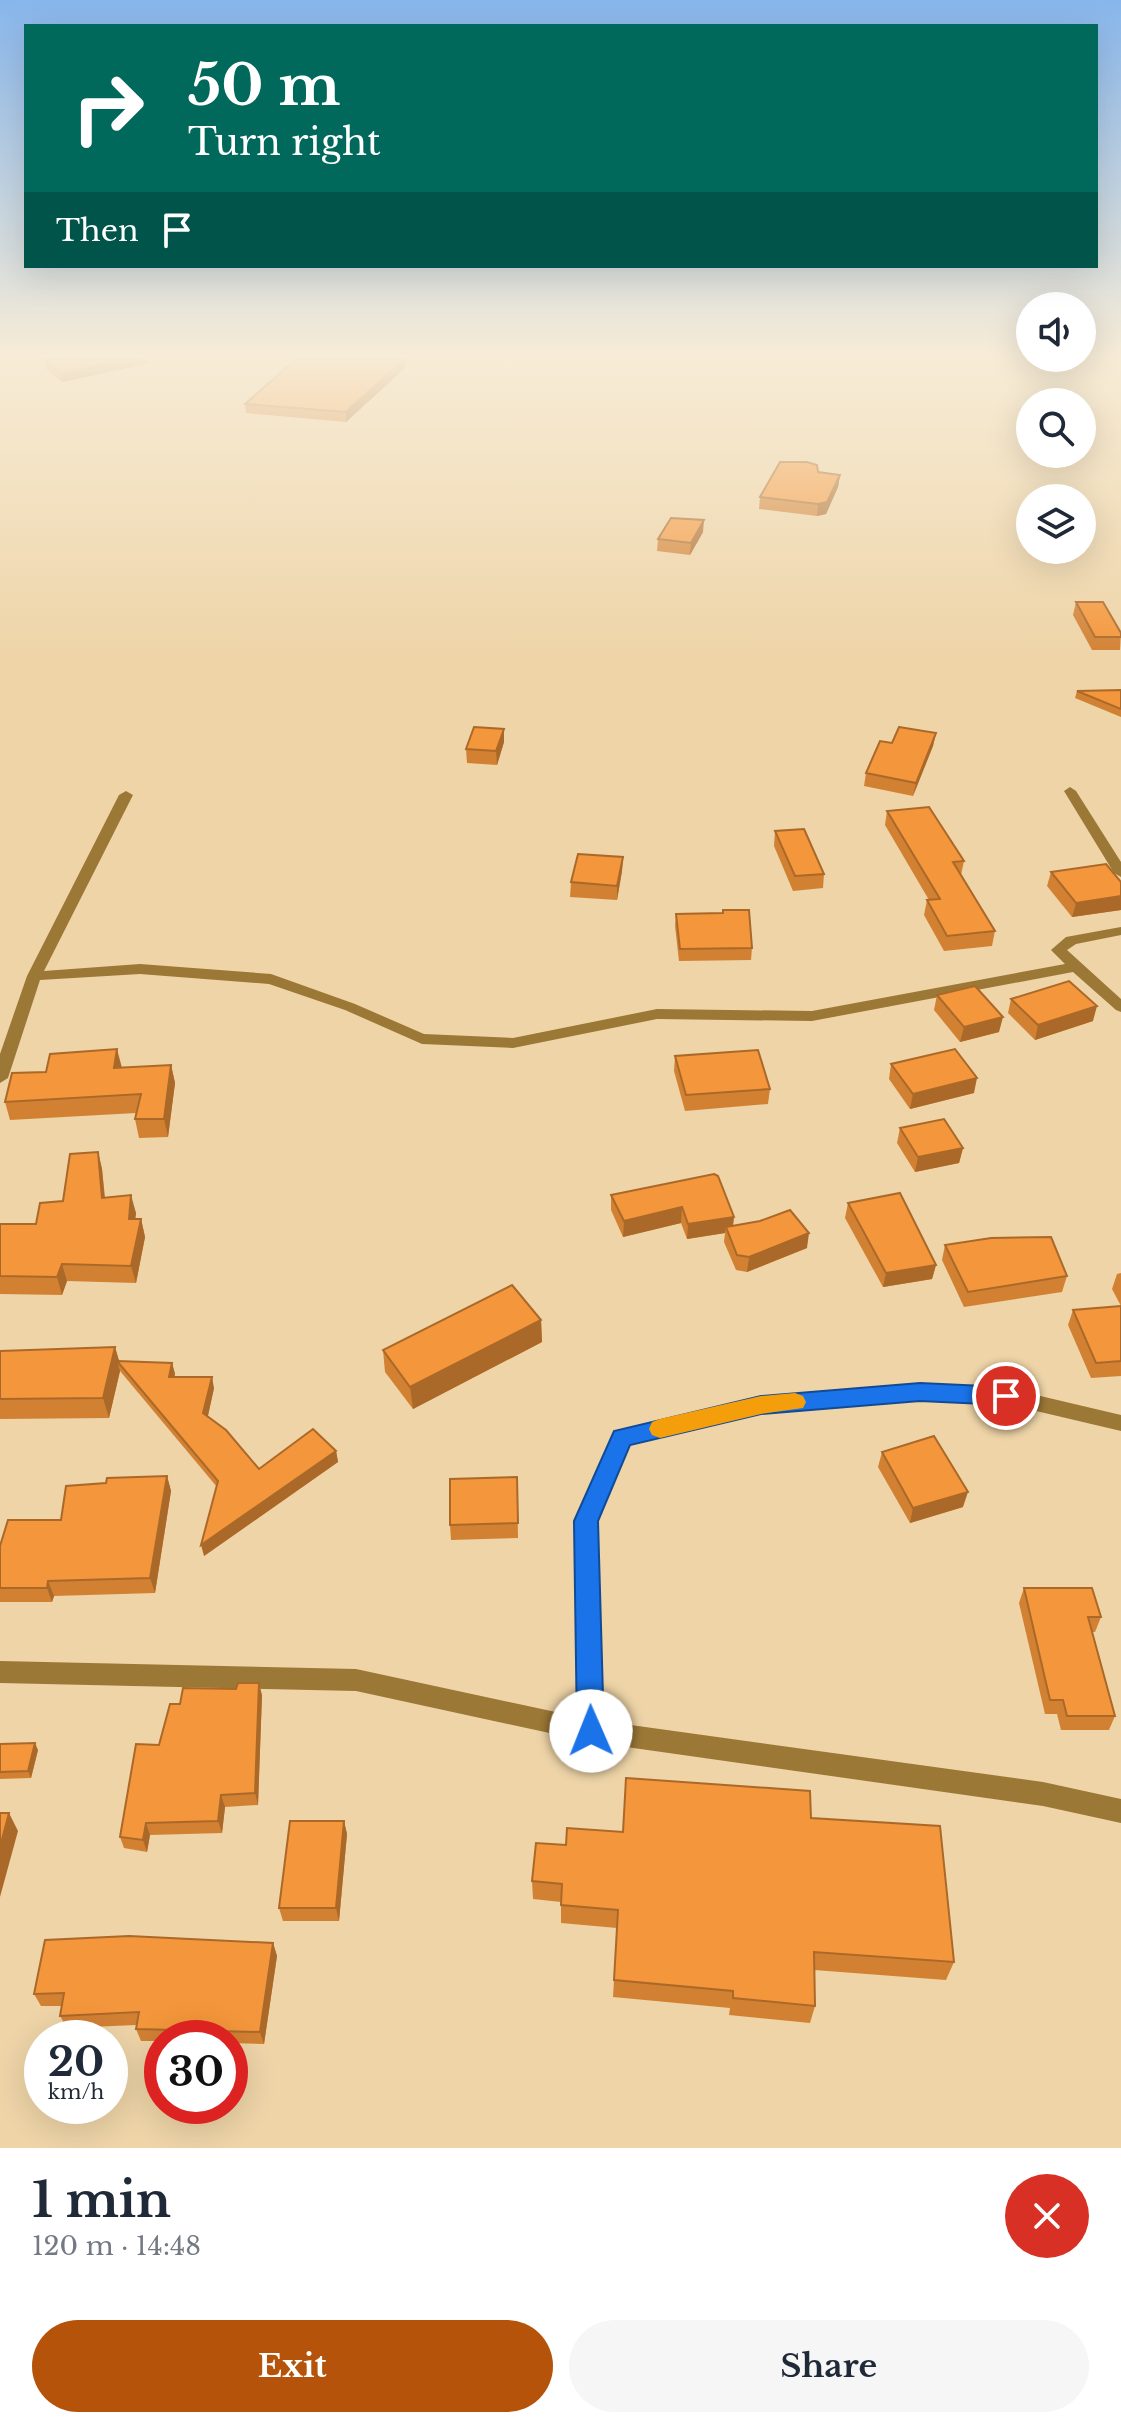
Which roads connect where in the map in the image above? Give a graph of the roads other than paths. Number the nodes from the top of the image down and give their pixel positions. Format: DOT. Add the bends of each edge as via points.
graph roads {
  1 [pos="1070,791"];
  2 [pos="126,795"];
  3 [pos="1121,873"];
  4 [pos="1121,931"];
  5 [pos="1075,967"];
  6 [pos="34,976"];
  7 [pos="1121,1007"];
  8 [pos="0,1078"];
  9 [pos="1121,1423"];
  10 [pos="0,1672"];
  11 [pos="591,1731"];
  12 [pos="1121,1811"];
  1 -- 3 [label="street"];
  2 -- 6 [label="street"];
  4 -- 5 [label="street" via="1071,940 1058,950"];
  5 -- 6 [label="street" via="812,1016 657,1014 513,1043 422,1039 271,979 140,969"];
  5 -- 7 [label="street"];
  6 -- 8 [label="street"];
  9 -- 11 [label="street" via="1006,1396 920,1392 761,1405 622,1438 586,1521"];
  10 -- 11 [label="street" via="356,1680"];
  11 -- 12 [label="street" via="1043,1794"];
}
